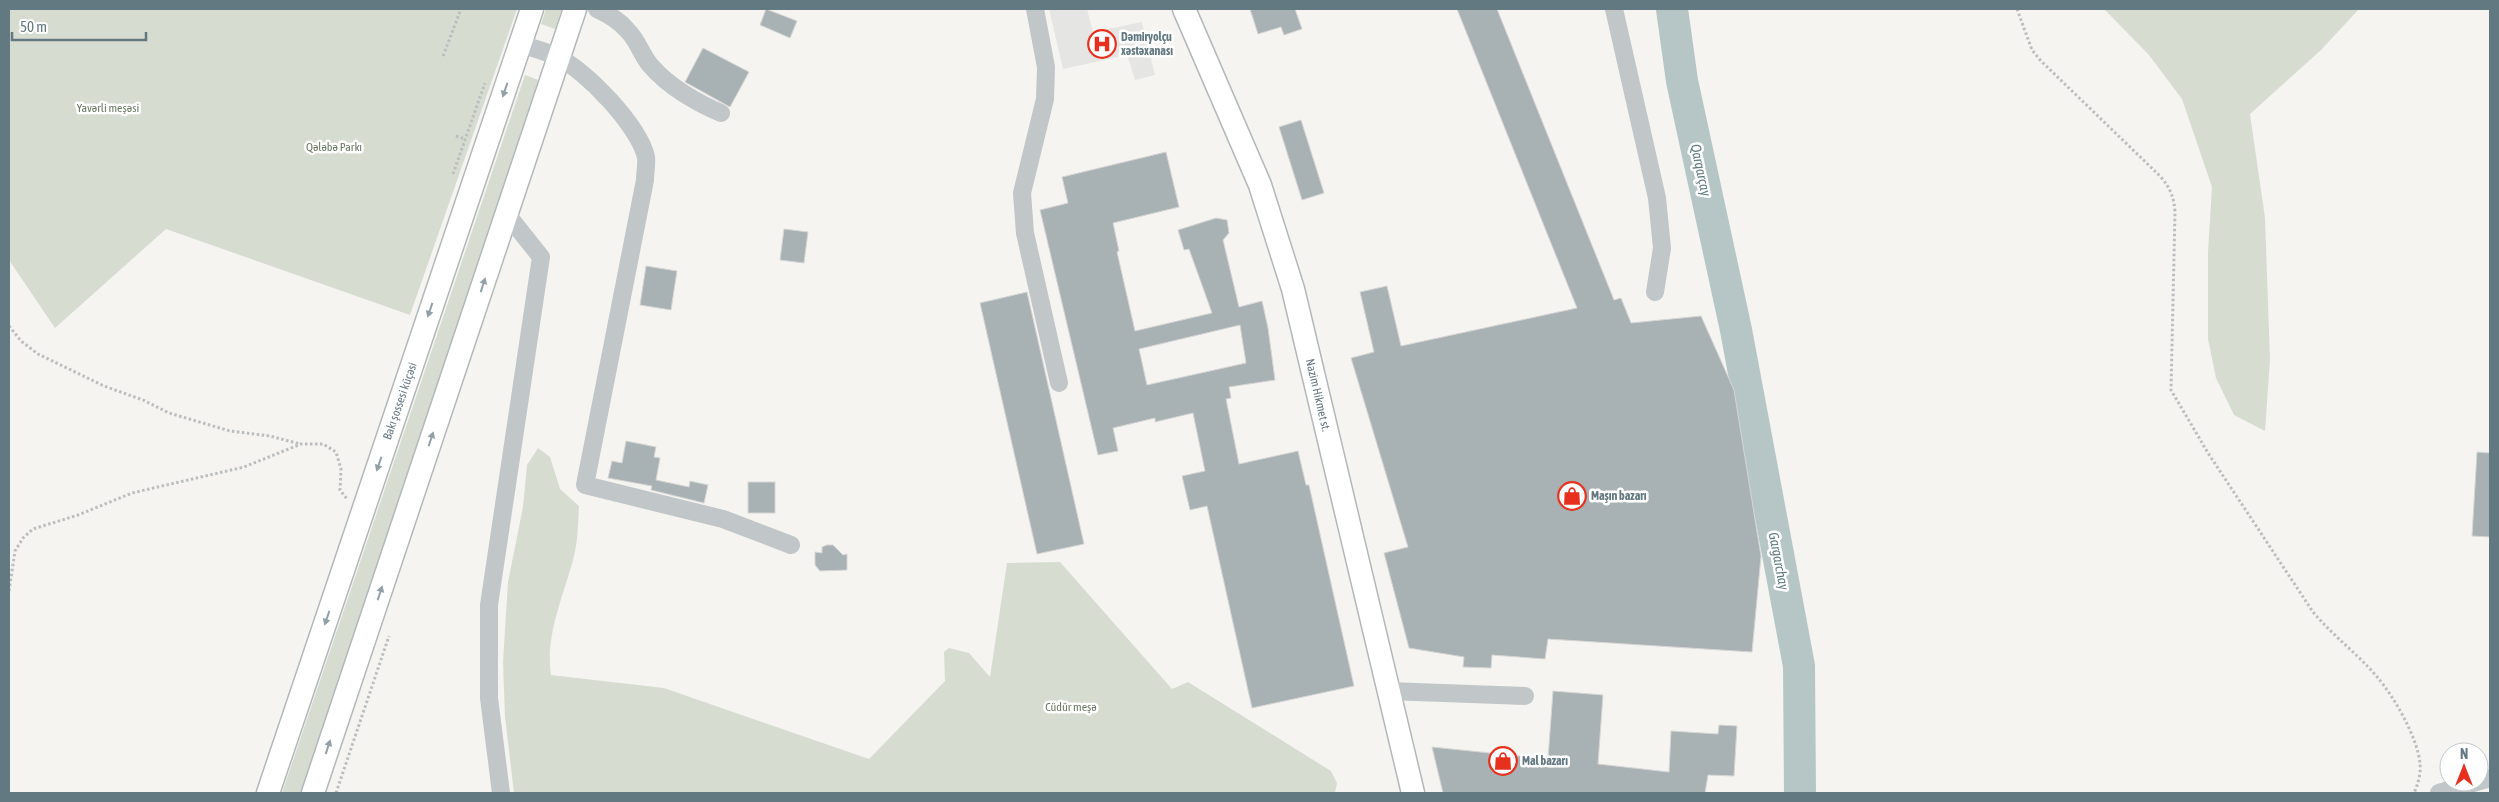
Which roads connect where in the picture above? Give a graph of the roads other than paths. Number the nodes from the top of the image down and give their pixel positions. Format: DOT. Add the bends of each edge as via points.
graph roads {
  1 [pos="532,9"];
  2 [pos="575,9"];
  3 [pos="597,9"];
  4 [pos="1035,9"];
  5 [pos="1184,9"];
  6 [pos="1614,9"];
  7 [pos="520,44"];
  8 [pos="558,57"];
  9 [pos="720,114"];
  10 [pos="506,213"];
  11 [pos="1655,292"];
  12 [pos="1059,383"];
  13 [pos="791,545"];
  14 [pos="1388,691"];
  15 [pos="1525,696"];
  16 [pos="2490,778"];
  17 [pos="268,793"];
  18 [pos="313,793"];
  19 [pos="501,793"];
  20 [pos="1413,793"];
  21 [pos="2440,793"];
  1 -- 7 [label="main road, Bakı şossesi küçəsi"];
  2 -- 8 [label="main road"];
  3 -- 9 [label="street" via="629,31 662,78"];
  4 -- 12 [label="street" via="1046,67 1045,99 1022,193 1025,233"];
  5 -- 14 [label="main road, Nazim Hikmet st." via="1260,185 1293,289"];
  6 -- 11 [label="street" via="1657,198 1662,248"];
  7 -- 8 [label="street"];
  7 -- 17 [label="main road, Bakı şossesi küçəsi, one-way"];
  8 -- 10 [label="main road"];
  8 -- 13 [label="street" via="601,91 619,110 646,158 645,180 585,485 723,519"];
  18 -- 10 [label="main road, one-way"];
  10 -- 19 [label="street" via="541,257 489,605 490,698"];
  14 -- 15 [label="street"];
  14 -- 20 [label="main road, Nazim Hikmet st."];
  16 -- 21 [label="street"];
}
